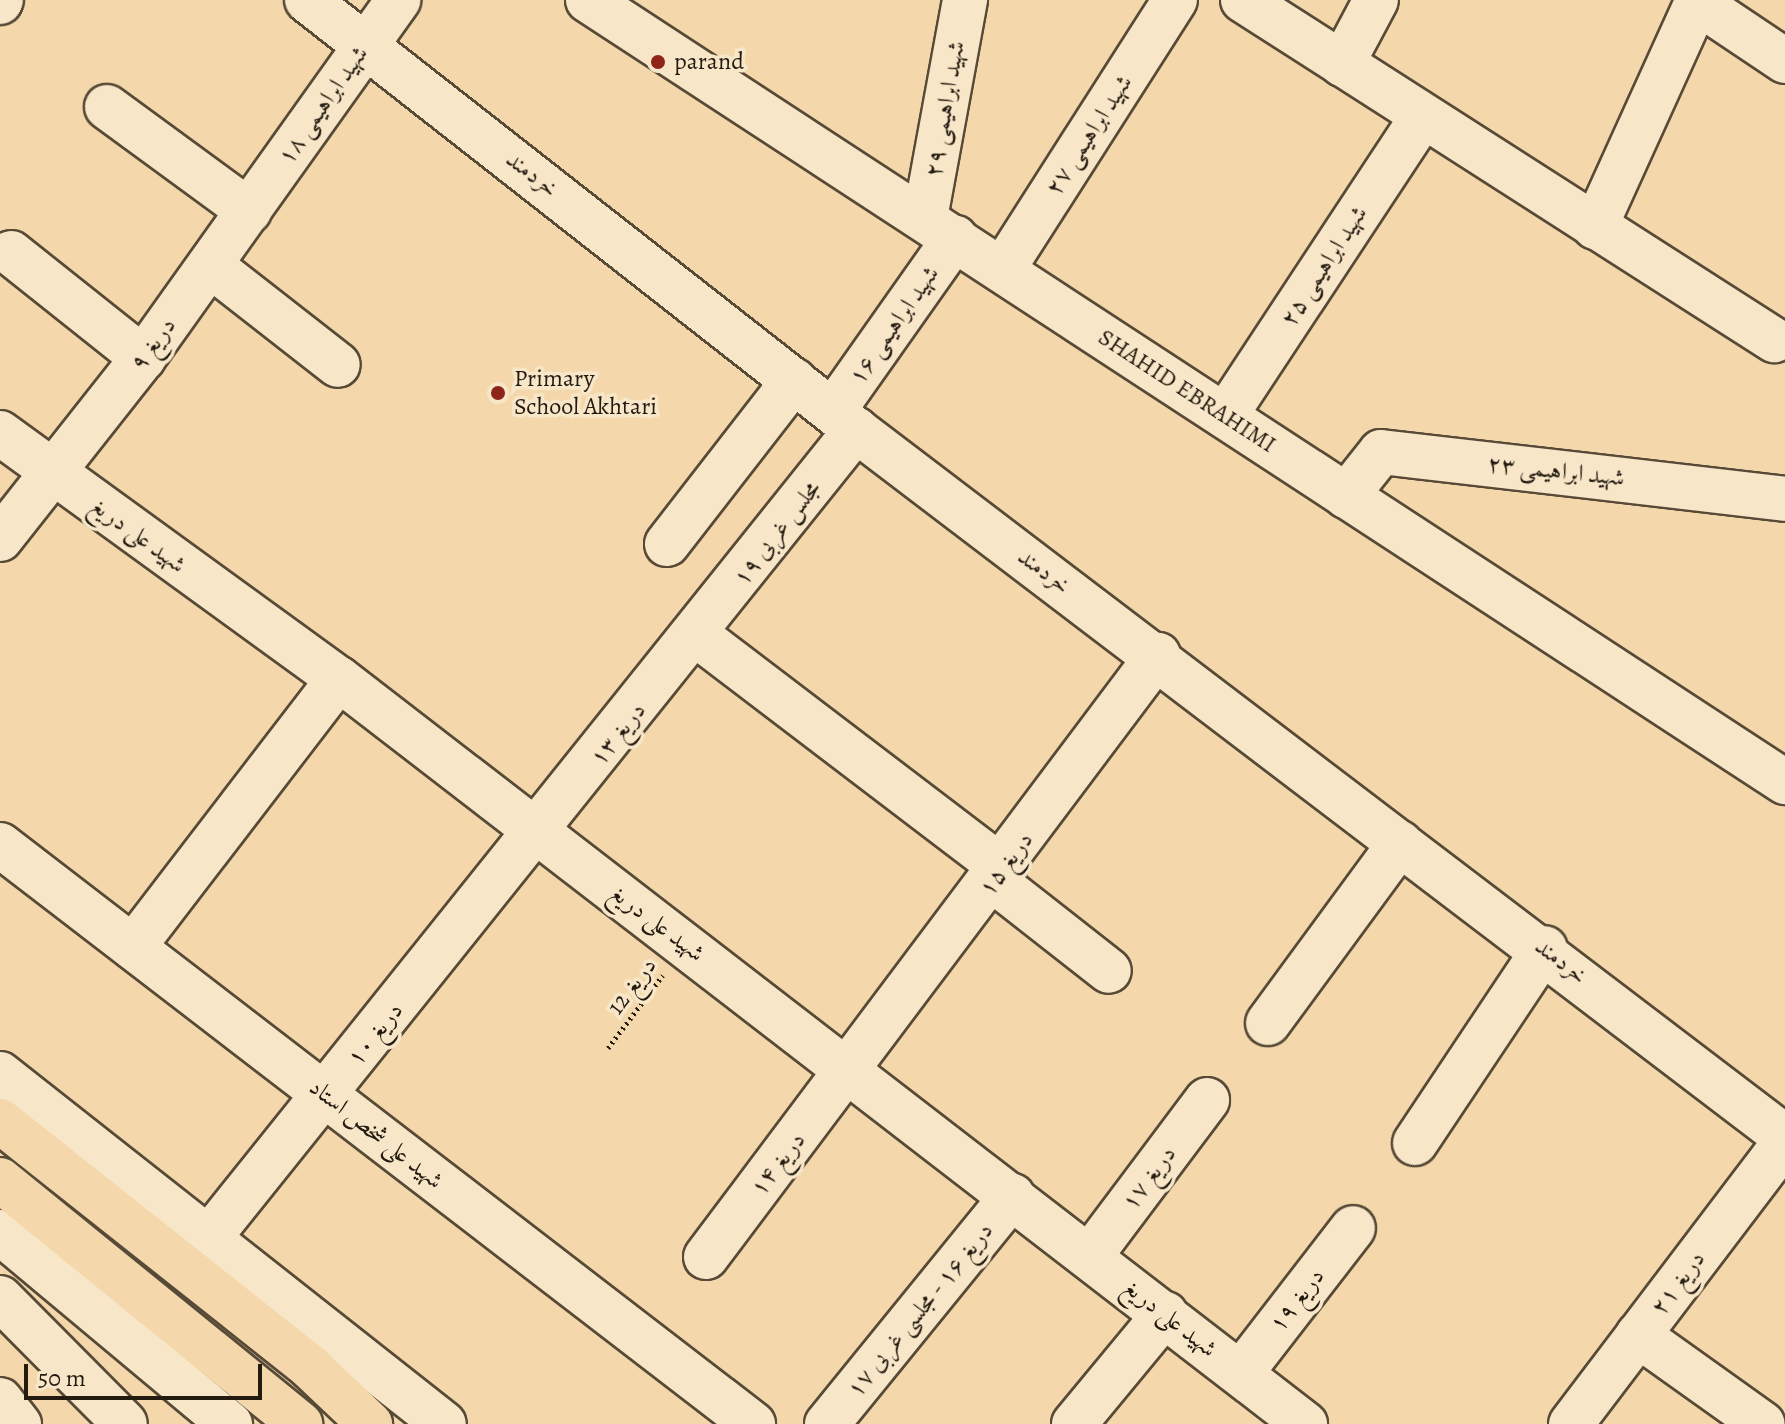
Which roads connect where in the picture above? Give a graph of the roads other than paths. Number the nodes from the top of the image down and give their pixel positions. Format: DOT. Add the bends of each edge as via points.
graph roads {
  1 [pos="307,0"];
  2 [pos="398,0"];
  3 [pos="588,0"];
  4 [pos="965,0"];
  5 [pos="1175,0"];
  6 [pos="1243,0"];
  7 [pos="1376,0"];
  8 [pos="1697,1"];
  9 [pos="366,44"];
  10 [pos="1785,61"];
  11 [pos="1342,64"];
  12 [pos="107,107"];
  13 [pos="1423,116"];
  14 [pos="249,211"];
  15 [pos="1595,227"];
  16 [pos="940,228"];
  17 [pos="11,253"];
  18 [pos="210,265"];
  19 [pos="1003,269"];
  20 [pos="1774,340"];
  21 [pos="143,358"];
  22 [pos="338,365"];
  23 [pos="794,380"];
  24 [pos="1225,416"];
  25 [pos="845,421"];
  26 [pos="0,433"];
  27 [pos="51,472"];
  28 [pos="1346,496"];
  29 [pos="1785,499"];
  30 [pos="0,539"];
  31 [pos="667,544"];
  32 [pos="698,636"];
  33 [pos="1158,655"];
  34 [pos="339,679"];
  35 [pos="1785,782"];
  36 [pos="538,833"];
  37 [pos="1400,843"];
  38 [pos="0,845"];
  39 [pos="998,875"];
  40 [pos="133,947"];
  41 [pos="1545,948"];
  42 [pos="1109,971"];
  43 [pos="1268,1023"];
  44 [pos="850,1071"];
  45 [pos="0,1074"];
  46 [pos="325,1095"];
  47 [pos="1207,1100"];
  48 [pos="0,1121"];
  49 [pos="1785,1139"];
  50 [pos="1415,1143"];
  51 [pos="0,1180"];
  52 [pos="0,1187"];
  53 [pos="1012,1196"];
  54 [pos="50,1219"];
  55 [pos="1353,1228"];
  56 [pos="0,1232"];
  57 [pos="211,1235"];
  58 [pos="1090,1256"];
  59 [pos="706,1257"];
  60 [pos="0,1298"];
  61 [pos="1165,1314"];
  62 [pos="1638,1335"];
  63 [pos="1241,1373"];
  64 [pos="0,1400"];
  65 [pos="19,1424"];
  66 [pos="125,1424"];
  67 [pos="230,1424"];
  68 [pos="300,1424"];
  69 [pos="370,1424"];
  70 [pos="444,1424"];
  71 [pos="753,1424"];
  72 [pos="827,1424"];
  73 [pos="1074,1424"];
  74 [pos="1305,1424"];
  75 [pos="1571,1424"];
  76 [pos="1763,1424"];
  1 -- 9 [label="street, خردمند"];
  2 -- 9 [label="street, شهید ابراهیمی ۱۸"];
  3 -- 16 [label="street, SHAHID EBRAHIMI"];
  4 -- 16 [label="street, شهید ابراهیمی ۲۹"];
  5 -- 19 [label="street, شهید ابراهیمی ۲۷"];
  6 -- 11 [label="street"];
  7 -- 11 [label="street"];
  8 -- 10 [label="street"];
  8 -- 15 [label="street"];
  9 -- 14 [label="street, شهید ابراهیمی ۱۸"];
  9 -- 23 [label="street, خردمند"];
  11 -- 13 [label="street"];
  12 -- 14 [label="street"];
  13 -- 15 [label="street"];
  13 -- 24 [label="street, شهید ابراهیمی ۲۵"];
  14 -- 18 [label="street, دریغ ۹"];
  15 -- 20 [label="street"];
  16 -- 19 [label="street, SHAHID EBRAHIMI"];
  16 -- 25 [label="street, شهید ابراهیمی ۱۶"];
  17 -- 21 [label="street"];
  18 -- 21 [label="street, دریغ ۹"];
  18 -- 22 [label="street"];
  19 -- 24 [label="street, SHAHID EBRAHIMI"];
  21 -- 27 [label="street, دریغ ۹"];
  23 -- 25 [label="street, خردمند"];
  23 -- 31 [label="street"];
  24 -- 28 [label="street, SHAHID EBRAHIMI"];
  25 -- 32 [label="street, مجلس غربی ۱۹"];
  25 -- 33 [label="street, خردمند"];
  26 -- 27 [label="street, شهید علی دریغ"];
  27 -- 30 [label="street, دریغ ۹"];
  27 -- 34 [label="street, شهید علی دریغ"];
  28 -- 29 [label="street, شهید ابراهیمی ۲۳" via="1381,452"];
  28 -- 35 [label="street, SHAHID EBRAHIMI"];
  32 -- 36 [label="street, دریغ ۱۳"];
  32 -- 39 [label="street"];
  33 -- 37 [label="street, خردمند"];
  33 -- 39 [label="street, دریغ ۱۵"];
  34 -- 36 [label="street, شهید علی دریغ"];
  34 -- 40 [label="street"];
  36 -- 44 [label="street, شهید علی دریغ"];
  36 -- 46 [label="street, دریغ ۱۰"];
  37 -- 41 [label="street, خردمند"];
  37 -- 43 [label="street"];
  38 -- 40 [label="street, شهید علی شخص استاد"];
  39 -- 42 [label="street"];
  39 -- 44 [label="street, دریغ ۱۵"];
  40 -- 46 [label="street, شهید علی شخص استاد"];
  41 -- 49 [label="street, خردمند"];
  41 -- 50 [label="street"];
  44 -- 53 [label="street, شهید علی دریغ"];
  44 -- 59 [label="street, دریغ ۱۴"];
  45 -- 57 [label="street"];
  46 -- 57 [label="street, دریغ ۱۰"];
  46 -- 71 [label="street, شهید علی شخص استاد"];
  47 -- 58 [label="street, دریغ ۱۷"];
  48 -- 69 [label="main road" via="297,1357"];
  49 -- 62 [label="street, دریغ ۲۱"];
  51 -- 54 [label="main road"];
  52 -- 54 [label="main road"];
  53 -- 58 [label="street, شهید علی دریغ"];
  53 -- 72 [label="street, دریغ ۱۶ - مجلسی غربی ۱۷"];
  54 -- 68 [label="main road"];
  55 -- 63 [label="street, دریغ ۱۹"];
  56 -- 67 [label="street"];
  57 -- 70 [label="street"];
  58 -- 61 [label="street, شهید علی دریغ"];
  60 -- 66 [label="street"];
  61 -- 63 [label="street, شهید علی دریغ"];
  61 -- 73 [label="street"];
  62 -- 75 [label="street, دریغ ۲۱"];
  62 -- 76 [label="street"];
  63 -- 74 [label="street, شهید علی دریغ"];
  64 -- 65 [label="street"];
}
